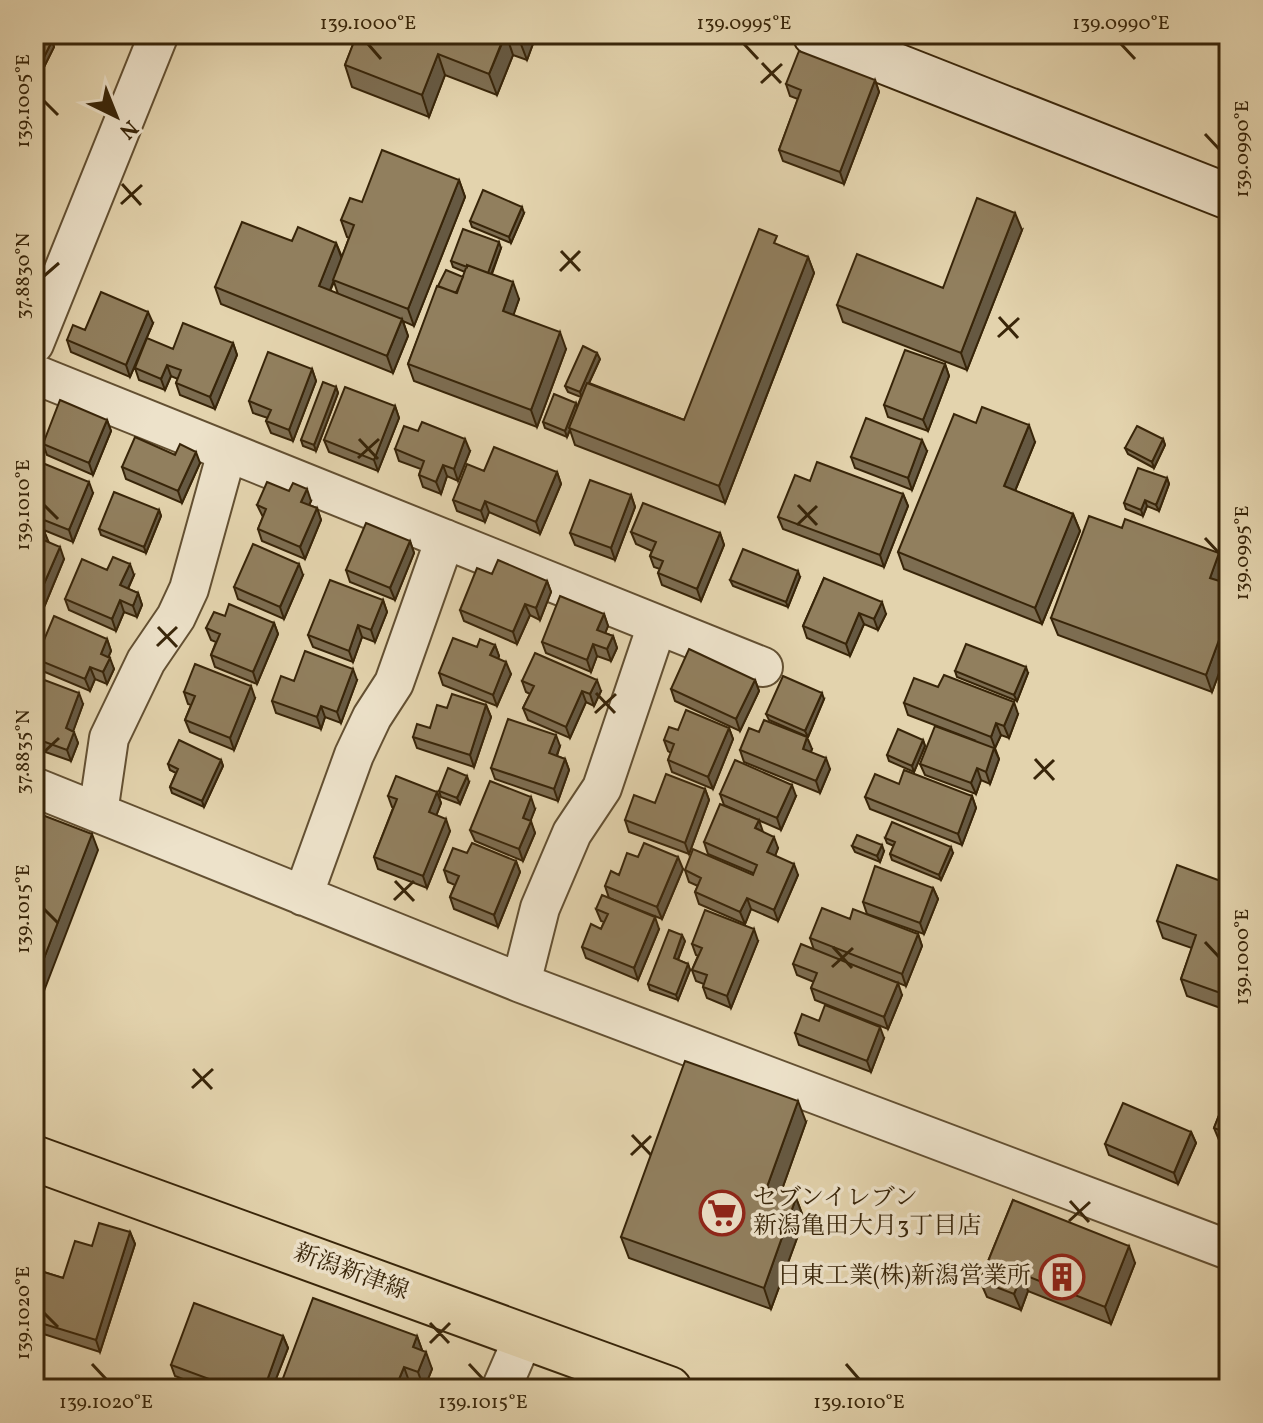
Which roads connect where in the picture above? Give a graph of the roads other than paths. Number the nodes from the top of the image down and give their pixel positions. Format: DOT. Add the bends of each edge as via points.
graph roads {
  1 [pos="159,34"];
  2 [pos="815,34"];
  3 [pos="1229,197"];
  4 [pos="34,344"];
  5 [pos="34,374"];
  6 [pos="227,452"];
  7 [pos="445,539"];
  8 [pos="657,625"];
  9 [pos="763,667"];
  10 [pos="34,787"];
  11 [pos="98,813"];
  12 [pos="303,896"];
  13 [pos="521,983"];
  14 [pos="34,1158"];
  15 [pos="1229,1250"];
  16 [pos="524,1336"];
  17 [pos="501,1389"];
  18 [pos="669,1389"];
  1 -- 4 [label="street"];
  2 -- 3 [label="street"];
  5 -- 6 [label="street"];
  6 -- 7 [label="street"];
  6 -- 11 [label="street" via="189,589 109,738"];
  7 -- 8 [label="street"];
  7 -- 12 [label="street" via="394,683 354,755"];
  8 -- 9 [label="street"];
  8 -- 13 [label="street" via="602,788 572,833 540,908"];
  10 -- 11 [label="street"];
  11 -- 12 [label="street"];
  12 -- 13 [label="street"];
  13 -- 15 [label="street"];
  14 -- 16 [label="main road, 新潟新津線"];
  16 -- 17 [label="street"];
  16 -- 18 [label="main road, 新潟新津線"];
}
